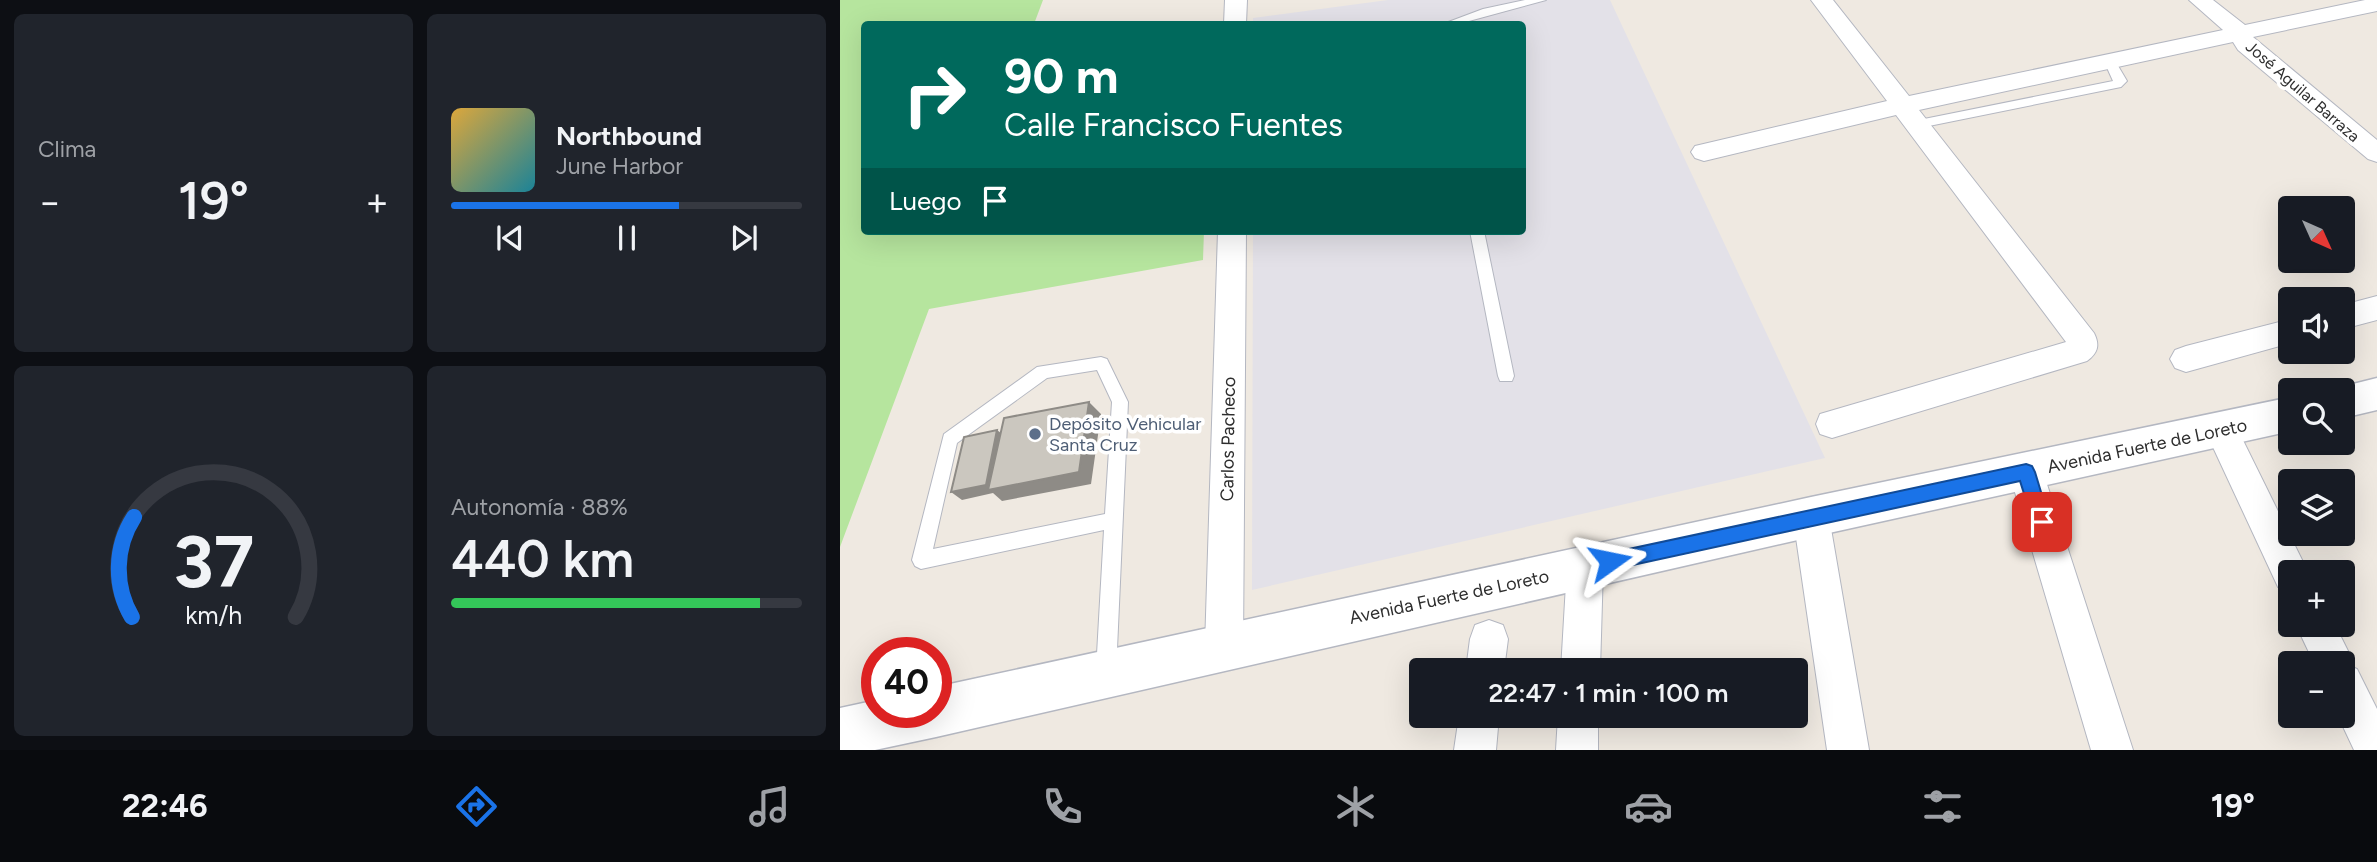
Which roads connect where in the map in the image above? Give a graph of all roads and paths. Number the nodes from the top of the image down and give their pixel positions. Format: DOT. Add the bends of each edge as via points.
graph roads {
  1 [pos="1236,0"];
  2 [pos="1541,0"];
  3 [pos="1822,0"];
  4 [pos="2200,0"];
  5 [pos="2377,4"];
  6 [pos="1235,21"];
  7 [pos="1457,21"];
  8 [pos="2240,33"];
  9 [pos="1912,114"];
  10 [pos="1704,152"];
  11 [pos="2377,153"];
  12 [pos="1232,235"];
  13 [pos="1478,235"];
  14 [pos="2377,308"];
  15 [pos="2355,314"];
  16 [pos="2278,334"];
  17 [pos="2186,359"];
  18 [pos="1506,376"];
  19 [pos="2377,394"];
  20 [pos="2355,399"];
  21 [pos="2278,417"];
  22 [pos="1832,424"];
  23 [pos="2221,430"];
  24 [pos="2026,472"];
  25 [pos="1811,517"];
  26 [pos="1114,520"];
  27 [pos="2284,560"];
  28 [pos="1585,567"];
  29 [pos="1224,647"];
  30 [pos="1581,658"];
  31 [pos="1106,674"];
  32 [pos="2355,707"];
  33 [pos="952,708"];
  34 [pos="863,728"];
  35 [pos="1478,728"];
  36 [pos="1578,728"];
  37 [pos="840,733"];
  38 [pos="1475,750"];
  39 [pos="1577,750"];
  40 [pos="1848,750"];
  41 [pos="2112,750"];
  42 [pos="2376,750"];
  1 -- 6 [label="street"];
  2 -- 7 [label="lane"];
  3 -- 9 [label="street"];
  4 -- 8 [label="street, José Aguilar Barraza"];
  5 -- 8 [label="street"];
  8 -- 9 [label="street" via="2110,61"];
  8 -- 11 [label="street, José Aguilar Barraza" via="2246,45"];
  9 -- 10 [label="street"];
  9 -- 22 [label="street" via="2084,342 2082,348"];
  12 -- 29 [label="street, Carlos Pacheco"];
  13 -- 18 [label="lane"];
  14 -- 15 [label="street"];
  16 -- 17 [label="street"];
  19 -- 20 [label="street"];
  21 -- 23 [label="street, Avenida Fuerte de Loreto"];
  23 -- 24 [label="street, Avenida Fuerte de Loreto"];
  23 -- 27 [label="street"];
  24 -- 25 [label="street, Avenida Fuerte de Loreto"];
  24 -- 41 [label="street"];
  25 -- 28 [label="street, Avenida Fuerte de Loreto"];
  25 -- 40 [label="street"];
  26 -- 26 [label="lane" via="960,552 921,560 950,439 1043,372 1101,363 1120,402"];
  26 -- 31 [label="lane"];
  28 -- 29 [label="street, Avenida Fuerte de Loreto"];
  28 -- 30 [label="street"];
  29 -- 31 [label="street, Avenida Fuerte de Loreto"];
  31 -- 33 [label="street, Avenida Fuerte de Loreto"];
  32 -- 42 [label="street"];
  34 -- 37 [label="street, Avenida Fuerte de Loreto"];
  35 -- 38 [label="street"];
  36 -- 39 [label="street"];
}
